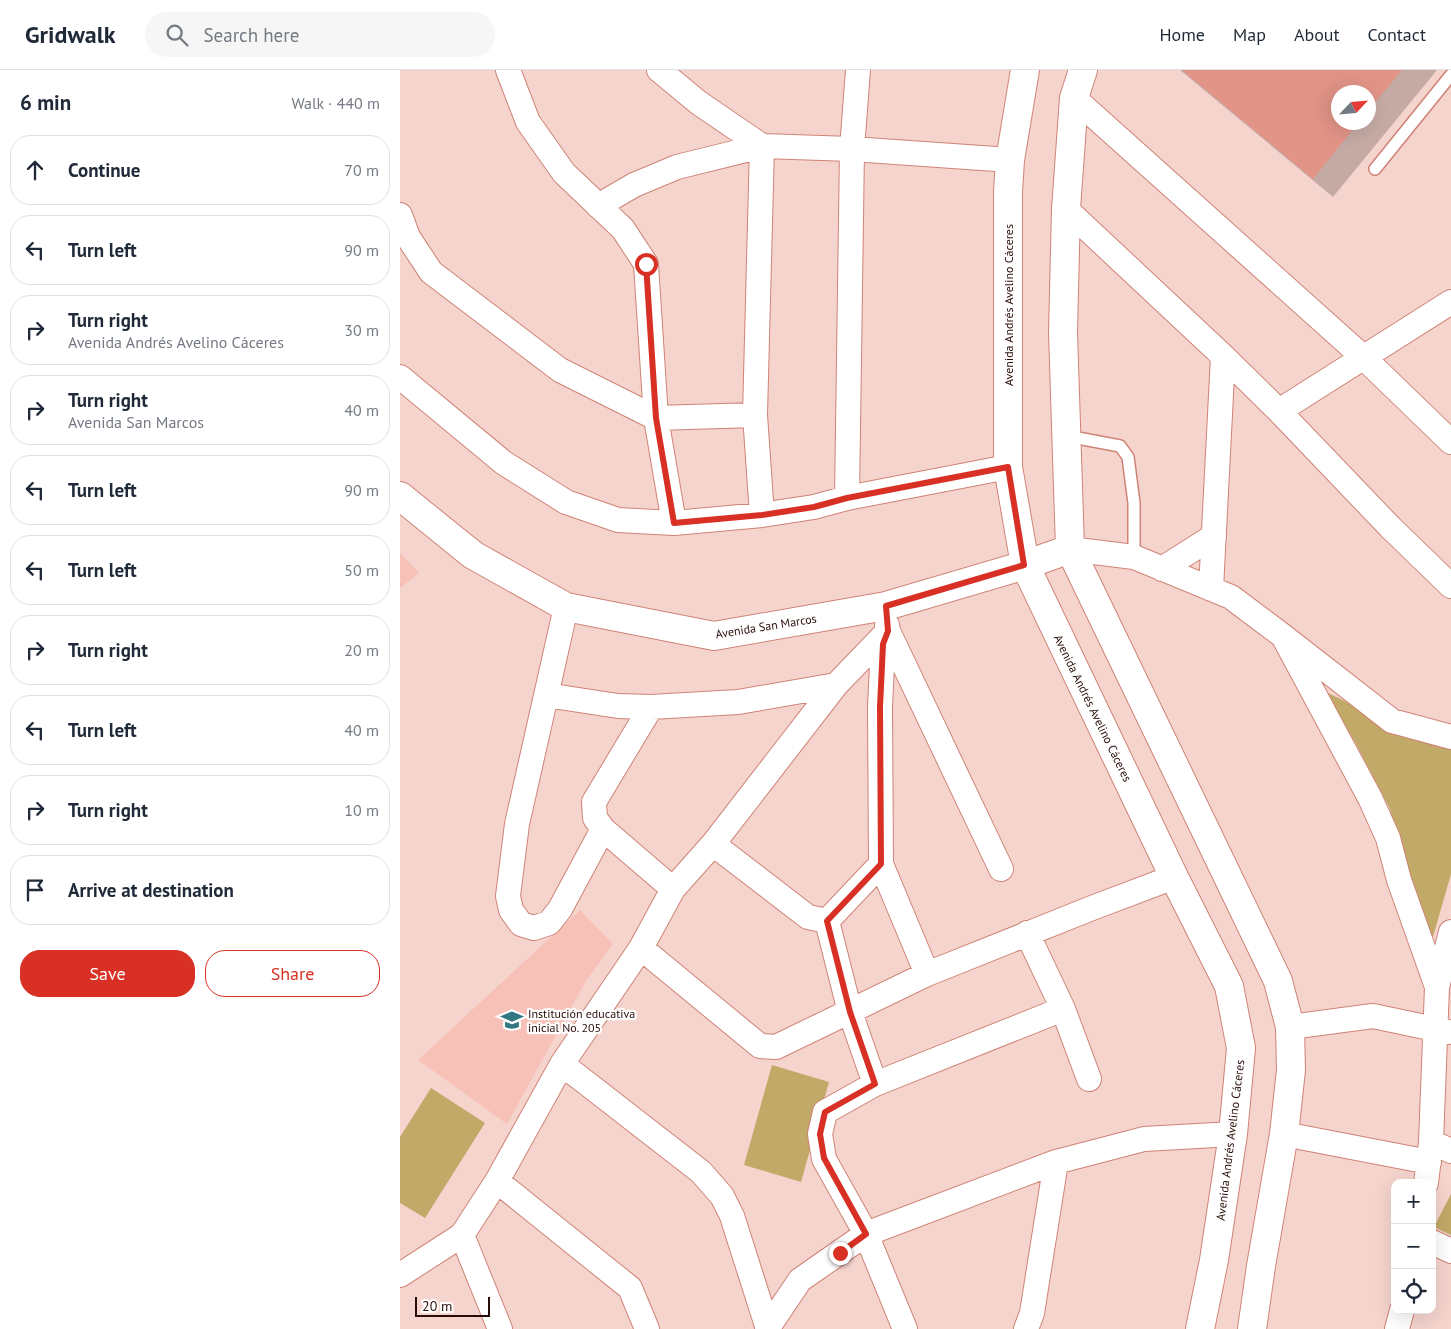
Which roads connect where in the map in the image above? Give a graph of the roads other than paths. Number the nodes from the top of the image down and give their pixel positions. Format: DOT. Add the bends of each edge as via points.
graph roads {
  1 [pos="508,70"];
  2 [pos="659,70"];
  3 [pos="858,70"];
  4 [pos="1025,70"];
  5 [pos="1083,70"];
  6 [pos="1451,75"];
  7 [pos="1074,98"];
  8 [pos="762,146"];
  9 [pos="852,149"];
  10 [pos="1010,160"];
  11 [pos="1376,169"];
  12 [pos="598,206"];
  13 [pos="1066,209"];
  14 [pos="400,215"];
  15 [pos="1451,302"];
  16 [pos="1223,356"];
  17 [pos="1363,357"];
  18 [pos="400,377"];
  19 [pos="1280,411"];
  20 [pos="755,415"];
  21 [pos="656,418"];
  22 [pos="1066,436"];
  23 [pos="1451,442"];
  24 [pos="1008,467"];
  25 [pos="400,496"];
  26 [pos="847,498"];
  27 [pos="762,515"];
  28 [pos="674,523"];
  29 [pos="1214,536"];
  30 [pos="1070,549"];
  31 [pos="1134,557"];
  32 [pos="1024,565"];
  33 [pos="1162,568"];
  34 [pos="1451,586"];
  35 [pos="1211,588"];
  36 [pos="566,607"];
  37 [pos="887,619"];
  38 [pos="1283,636"];
  39 [pos="836,685"];
  40 [pos="546,695"];
  41 [pos="651,707"];
  42 [pos="1451,737"];
  43 [pos="603,829"];
  44 [pos="713,844"];
  45 [pos="881,864"];
  46 [pos="1001,869"];
  47 [pos="1174,877"];
  48 [pos="673,889"];
  49 [pos="827,921"];
  50 [pos="1451,932"];
  51 [pos="1027,933"];
  52 [pos="641,948"];
  53 [pos="927,974"];
  54 [pos="1437,987"];
  55 [pos="1063,1009"];
  56 [pos="850,1012"];
  57 [pos="1290,1027"];
  58 [pos="1443,1030"];
  59 [pos="562,1064"];
  60 [pos="1089,1079"];
  61 [pos="875,1084"];
  62 [pos="1232,1134"];
  63 [pos="1284,1134"];
  64 [pos="1434,1160"];
  65 [pos="1056,1162"];
  66 [pos="497,1181"];
  67 [pos="866,1234"];
  68 [pos="462,1235"];
  69 [pos="1436,1244"];
  70 [pos="1451,1251"];
  71 [pos="400,1275"];
  72 [pos="1401,1314"];
  73 [pos="500,1329"];
  74 [pos="647,1329"];
  75 [pos="768,1329"];
  76 [pos="905,1329"];
  77 [pos="1026,1329"];
  78 [pos="1200,1329"];
  79 [pos="1252,1329"];
  80 [pos="1397,1329"];
  1 -- 12 [label="street" via="528,122 564,173"];
  2 -- 8 [label="street" via="699,104"];
  3 -- 9 [label="street"];
  4 -- 10 [label="street, Avenida Andrés Avelino Cáceres"];
  5 -- 7 [label="street"];
  6 -- 11 [label="lane"];
  7 -- 13 [label="street"];
  7 -- 17 [label="street"];
  8 -- 9 [label="street"];
  8 -- 12 [label="street" via="677,167 634,185"];
  8 -- 20 [label="street"];
  9 -- 10 [label="street"];
  9 -- 26 [label="street"];
  10 -- 24 [label="street, Avenida Andrés Avelino Cáceres"];
  12 -- 21 [label="street" via="623,229 646,264"];
  13 -- 16 [label="street"];
  13 -- 22 [label="street" via="1063,332"];
  14 -- 21 [label="street" via="408,237 431,272 560,370"];
  15 -- 17 [label="street"];
  16 -- 19 [label="street"];
  16 -- 29 [label="street"];
  17 -- 19 [label="street"];
  17 -- 23 [label="street"];
  18 -- 28 [label="street" via="504,463 566,502 618,520"];
  19 -- 34 [label="street"];
  20 -- 21 [label="street"];
  20 -- 27 [label="street"];
  21 -- 28 [label="street"];
  22 -- 30 [label="street"];
  22 -- 31 [label="lane" via="1120,446 1128,457 1134,503"];
  24 -- 26 [label="street"];
  24 -- 32 [label="street, Avenida Andrés Avelino Cáceres"];
  25 -- 36 [label="street, Avenida San Marcos" via="473,555"];
  26 -- 27 [label="street"];
  27 -- 28 [label="street"];
  29 -- 33 [label="street"];
  29 -- 35 [label="street"];
  30 -- 31 [label="street"];
  30 -- 32 [label="street, Avenida San Marcos"];
  30 -- 57 [label="street" via="1278,981"];
  31 -- 33 [label="street"];
  32 -- 37 [label="street, Avenida San Marcos"];
  32 -- 47 [label="street, Avenida Andrés Avelino Cáceres"];
  33 -- 35 [label="street"];
  35 -- 38 [label="street" via="1231,597"];
  36 -- 37 [label="street, Avenida San Marcos" via="714,636"];
  36 -- 40 [label="street"];
  37 -- 39 [label="street"];
  37 -- 45 [label="street" via="880,707"];
  37 -- 46 [label="street"];
  38 -- 42 [label="street" via="1392,721"];
  38 -- 54 [label="street" via="1388,838 1399,880"];
  39 -- 41 [label="street" via="738,702"];
  39 -- 44 [label="street"];
  40 -- 41 [label="street" via="618,706"];
  40 -- 43 [label="street" via="517,824 508,896 511,910 520,924 534,928 549,923 560,909"];
  41 -- 43 [label="street" via="594,802 595,818"];
  43 -- 48 [label="street"];
  44 -- 48 [label="street"];
  44 -- 49 [label="street" via="808,917"];
  45 -- 49 [label="street"];
  45 -- 53 [label="street"];
  47 -- 51 [label="street"];
  47 -- 62 [label="street, Avenida Andrés Avelino Cáceres" via="1229,986 1241,1048"];
  48 -- 52 [label="street"];
  49 -- 56 [label="street"];
  50 -- 54 [label="street"];
  51 -- 53 [label="street"];
  51 -- 55 [label="street"];
  52 -- 56 [label="street" via="760,1046 776,1047"];
  52 -- 59 [label="street"];
  53 -- 56 [label="street"];
  54 -- 58 [label="street"];
  55 -- 60 [label="street"];
  55 -- 61 [label="street"];
  56 -- 61 [label="street"];
  57 -- 58 [label="street" via="1373,1016"];
  57 -- 63 [label="street" via="1291,1070"];
  58 -- 64 [label="street"];
  59 -- 66 [label="street"];
  59 -- 75 [label="street" via="701,1172 722,1196 732,1216"];
  61 -- 67 [label="street" via="825,1112 820,1134 824,1158"];
  62 -- 65 [label="street" via="1144,1139"];
  62 -- 78 [label="street, Avenida Andrés Avelino Cáceres" via="1214,1260"];
  63 -- 64 [label="street"];
  63 -- 79 [label="street"];
  65 -- 67 [label="street"];
  65 -- 77 [label="street" via="1032,1313"];
  66 -- 68 [label="street"];
  66 -- 74 [label="street" via="630,1288"];
  67 -- 75 [label="street" via="800,1280"];
  67 -- 76 [label="street"];
  68 -- 71 [label="street"];
  68 -- 73 [label="street"];
  69 -- 70 [label="street"];
  72 -- 80 [label="street"];
}
